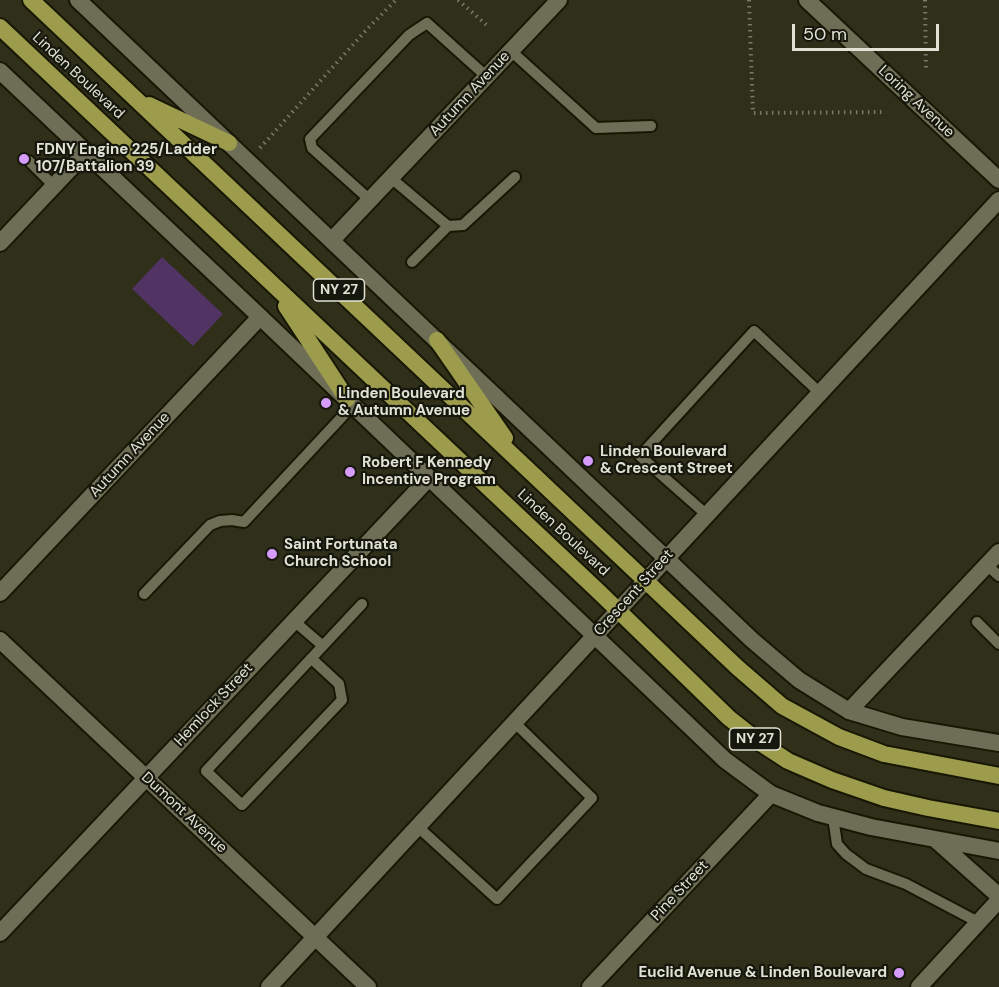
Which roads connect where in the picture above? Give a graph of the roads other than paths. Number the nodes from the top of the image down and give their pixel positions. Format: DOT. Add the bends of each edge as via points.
graph roads {
  1 [pos="31,0"];
  2 [pos="78,0"];
  3 [pos="559,0"];
  4 [pos="807,0"];
  5 [pos="0,27"];
  6 [pos="511,51"];
  7 [pos="0,71"];
  8 [pos="487,76"];
  9 [pos="135,98"];
  10 [pos="651,126"];
  11 [pos="229,143"];
  12 [pos="86,152"];
  13 [pos="29,161"];
  14 [pos="515,177"];
  15 [pos="392,178"];
  16 [pos="999,180"];
  17 [pos="54,186"];
  18 [pos="370,200"];
  19 [pos="999,200"];
  20 [pos="448,226"];
  21 [pos="332,240"];
  22 [pos="0,243"];
  23 [pos="412,262"];
  24 [pos="270,282"];
  25 [pos="260,317"];
  26 [pos="437,340"];
  27 [pos="820,393"];
  28 [pos="350,402"];
  29 [pos="527,468"];
  30 [pos="429,478"];
  31 [pos="707,515"];
  32 [pos="999,552"];
  33 [pos="667,559"];
  34 [pos="993,571"];
  35 [pos="646,581"];
  36 [pos="0,593"];
  37 [pos="144,594"];
  38 [pos="362,604"];
  39 [pos="618,611"];
  40 [pos="294,621"];
  41 [pos="977,622"];
  42 [pos="595,636"];
  43 [pos="0,640"];
  44 [pos="999,644"];
  45 [pos="323,646"];
  46 [pos="312,659"];
  47 [pos="849,711"];
  48 [pos="515,723"];
  49 [pos="999,742"];
  50 [pos="999,776"];
  51 [pos="146,778"];
  52 [pos="771,794"];
  53 [pos="833,817"];
  54 [pos="999,820"];
  55 [pos="418,827"];
  56 [pos="935,839"];
  57 [pos="999,851"];
  58 [pos="999,898"];
  59 [pos="978,922"];
  60 [pos="0,933"];
  61 [pos="316,938"];
  62 [pos="269,987"];
  63 [pos="368,987"];
  64 [pos="590,987"];
  65 [pos="919,987"];
  1 -- 9 [label="highway, Linden Boulevard / NY 27"];
  2 -- 11 [label="street"];
  3 -- 6 [label="street, Autumn Avenue"];
  4 -- 16 [label="street, Loring Avenue"];
  5 -- 24 [label="highway, Linden Boulevard / NY 27"];
  6 -- 8 [label="street, Autumn Avenue"];
  6 -- 10 [label="lane" via="596,128"];
  7 -- 12 [label="street"];
  8 -- 15 [label="street, Autumn Avenue"];
  8 -- 18 [label="lane" via="427,23 409,35 310,139 312,148"];
  9 -- 11 [label="highway"];
  9 -- 29 [label="highway, Linden Boulevard / NY 27"];
  11 -- 21 [label="street"];
  12 -- 17 [label="street"];
  12 -- 25 [label="street"];
  13 -- 17 [label="lane"];
  14 -- 20 [label="lane" via="463,225"];
  15 -- 18 [label="street, Autumn Avenue"];
  15 -- 20 [label="lane"];
  17 -- 22 [label="street"];
  18 -- 21 [label="street, Autumn Avenue"];
  19 -- 27 [label="street, Crescent Street"];
  20 -- 23 [label="lane"];
  21 -- 26 [label="street"];
  24 -- 28 [label="highway"];
  24 -- 39 [label="highway, Linden Boulevard / NY 27"];
  25 -- 28 [label="street"];
  25 -- 36 [label="street, Autumn Avenue"];
  26 -- 29 [label="highway"];
  26 -- 33 [label="street"];
  27 -- 31 [label="street, Crescent Street"];
  27 -- 31 [label="lane" via="754,331 640,456"];
  28 -- 30 [label="street"];
  28 -- 37 [label="lane" via="244,522 220,521 210,525"];
  29 -- 35 [label="highway, Linden Boulevard / NY 27"];
  30 -- 40 [label="street, Hemlock Street"];
  30 -- 42 [label="street"];
  31 -- 33 [label="street, Crescent Street"];
  32 -- 34 [label="street"];
  33 -- 35 [label="street, Crescent Street"];
  33 -- 47 [label="street" via="799,680"];
  34 -- 47 [label="street"];
  35 -- 39 [label="street, Crescent Street"];
  35 -- 50 [label="highway, Linden Boulevard / NY 27" via="782,706 839,737 884,754"];
  38 -- 45 [label="lane"];
  39 -- 42 [label="street, Crescent Street"];
  39 -- 54 [label="highway, Linden Boulevard / NY 27" via="729,718 788,760 884,798"];
  40 -- 45 [label="lane"];
  40 -- 51 [label="street, Hemlock Street"];
  41 -- 44 [label="lane"];
  42 -- 48 [label="street, Crescent Street"];
  42 -- 52 [label="street" via="725,760"];
  43 -- 51 [label="street, Dumont Avenue"];
  45 -- 46 [label="lane"];
  46 -- 46 [label="lane" via="206,771 242,805 342,700 339,684"];
  47 -- 49 [label="street" via="902,727"];
  48 -- 55 [label="street, Crescent Street"];
  48 -- 55 [label="lane" via="591,798 496,899"];
  51 -- 60 [label="street, Hemlock Street"];
  51 -- 61 [label="street, Dumont Avenue"];
  52 -- 53 [label="street"];
  52 -- 64 [label="street, Pine Street"];
  53 -- 56 [label="street"];
  53 -- 59 [label="lane" via="837,844 846,854 867,869 906,884"];
  55 -- 61 [label="street, Crescent Street"];
  56 -- 57 [label="street"];
  56 -- 58 [label="street"];
  58 -- 59 [label="street"];
  59 -- 65 [label="street"];
  61 -- 62 [label="street, Crescent Street"];
  61 -- 63 [label="street, Dumont Avenue"];
}
